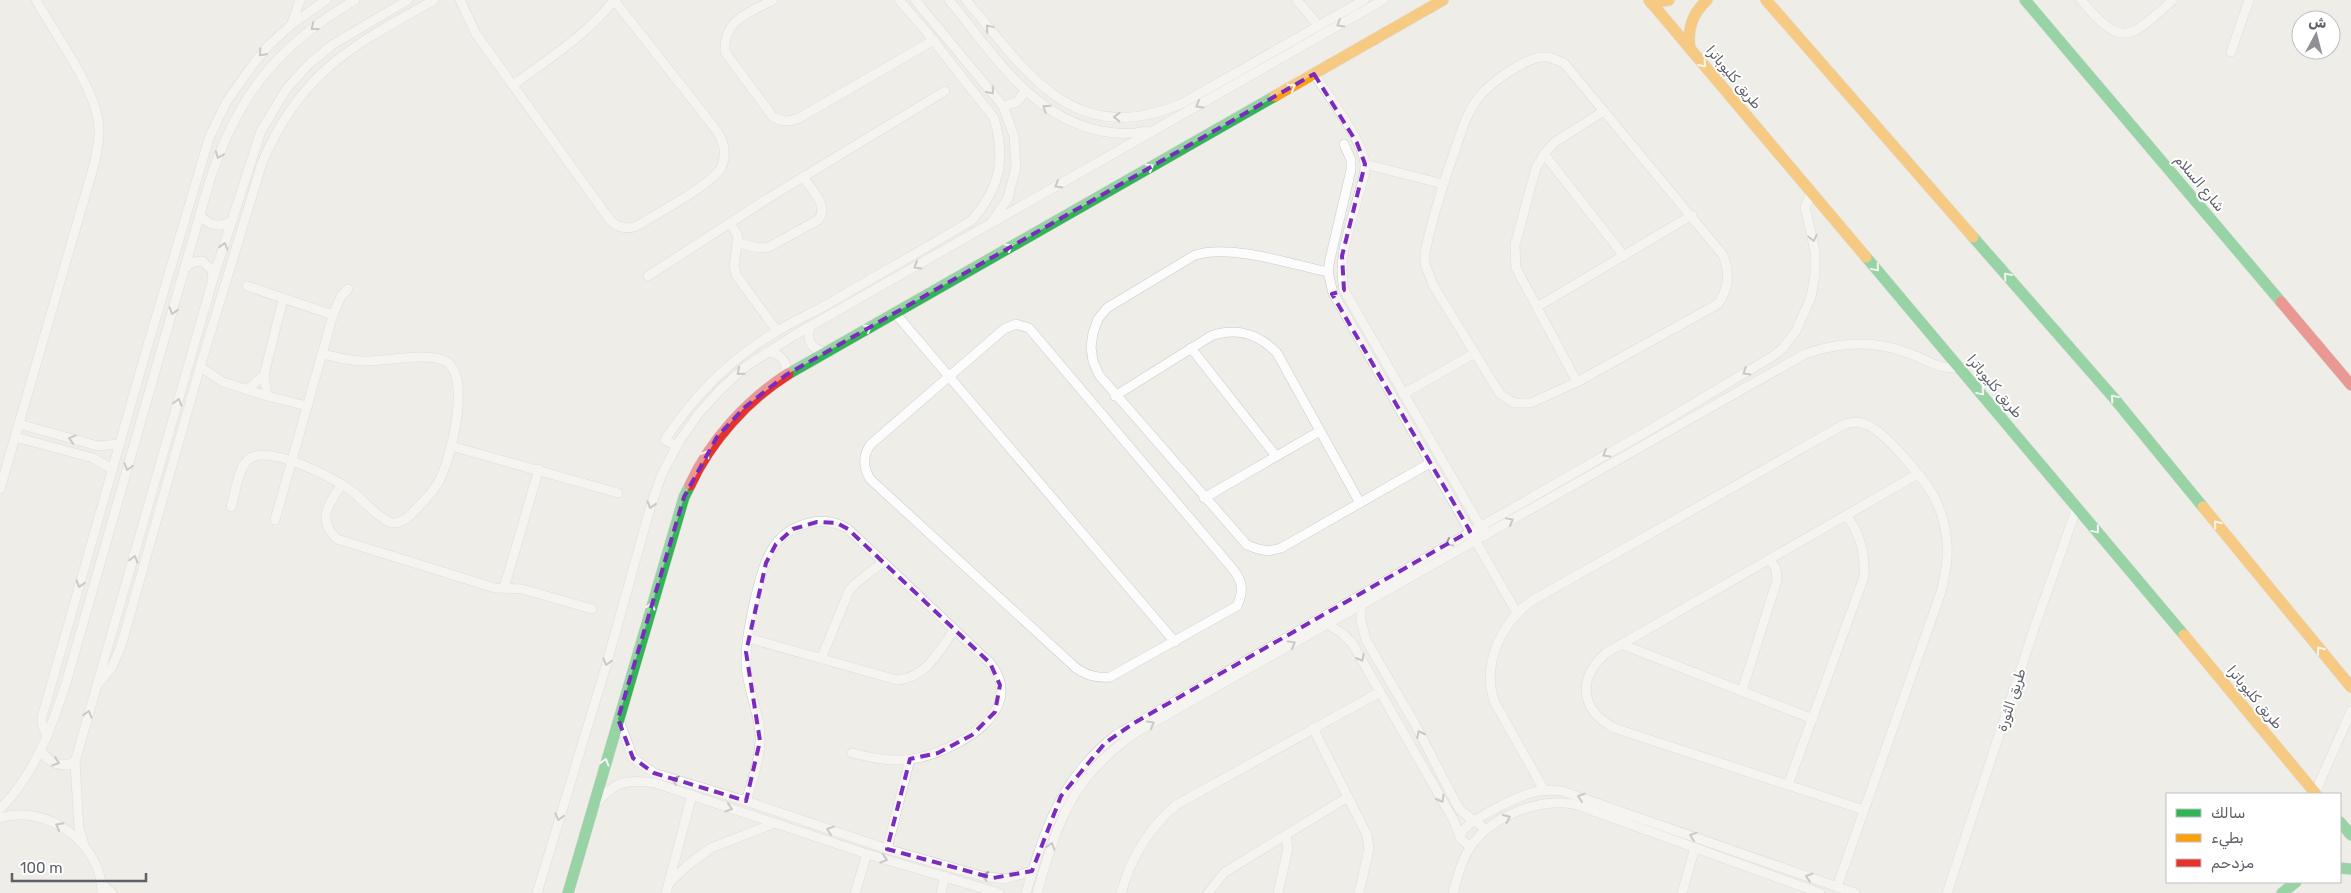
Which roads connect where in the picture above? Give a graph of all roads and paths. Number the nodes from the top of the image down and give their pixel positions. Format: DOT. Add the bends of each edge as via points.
graph roads {
  1 [pos="36,0"];
  2 [pos="300,0"];
  3 [pos="326,0"];
  4 [pos="355,0"];
  5 [pos="408,0"];
  6 [pos="434,0"];
  7 [pos="460,0"];
  8 [pos="614,0"];
  9 [pos="773,0"];
  10 [pos="900,0"];
  11 [pos="915,0"];
  12 [pos="949,0"];
  13 [pos="966,0"];
  14 [pos="1298,0"];
  15 [pos="1364,0"];
  16 [pos="1383,0"];
  17 [pos="1443,0"];
  18 [pos="1669,0"];
  19 [pos="1707,0"];
  20 [pos="1766,0"];
  21 [pos="2025,0"];
  22 [pos="2081,0"];
  23 [pos="2174,0"];
  24 [pos="2249,0"];
  25 [pos="1650,1"];
  26 [pos="292,24"];
  27 [pos="1318,25"];
  28 [pos="929,27"];
  29 [pos="934,40"];
  30 [pos="1690,49"];
  31 [pos="2231,52"];
  32 [pos="1243,68"];
  33 [pos="1314,74"];
  34 [pos="1249,76"];
  35 [pos="513,85"];
  36 [pos="945,90"];
  37 [pos="1025,91"];
  38 [pos="227,101"];
  39 [pos="1003,106"];
  40 [pos="241,108"];
  41 [pos="1604,111"];
  42 [pos="1159,128"];
  43 [pos="1344,144"];
  44 [pos="1544,154"];
  45 [pos="1365,164"];
  46 [pos="803,177"];
  47 [pos="1443,184"];
  48 [pos="1812,192"];
  49 [pos="200,215"];
  50 [pos="1692,216"];
  51 [pos="232,221"];
  52 [pos="730,223"];
  53 [pos="992,224"];
  54 [pos="738,243"];
  55 [pos="1624,256"];
  56 [pos="185,268"];
  57 [pos="890,268"];
  58 [pos="1328,272"];
  59 [pos="648,276"];
  60 [pos="896,278"];
  61 [pos="214,279"];
  62 [pos="247,286"];
  63 [pos="348,289"];
  64 [pos="1344,290"];
  65 [pos="1333,294"];
  66 [pos="283,298"];
  67 [pos="1537,308"];
  68 [pos="895,313"];
  69 [pos="333,314"];
  70 [pos="810,327"];
  71 [pos="777,331"];
  72 [pos="195,344"];
  73 [pos="206,348"];
  74 [pos="1191,348"];
  75 [pos="1782,349"];
  76 [pos="767,352"];
  77 [pos="826,352"];
  78 [pos="1475,353"];
  79 [pos="322,354"];
  80 [pos="145,355"];
  81 [pos="159,359"];
  82 [pos="1792,360"];
  83 [pos="200,367"];
  84 [pos="1960,367"];
  85 [pos="264,375"];
  86 [pos="786,375"];
  87 [pos="949,376"];
  88 [pos="1577,382"];
  89 [pos="2351,385"];
  90 [pos="247,390"];
  91 [pos="1403,394"];
  92 [pos="267,396"];
  93 [pos="1115,396"];
  94 [pos="307,406"];
  95 [pos="19,424"];
  96 [pos="1320,431"];
  97 [pos="15,437"];
  98 [pos="119,444"];
  99 [pos="451,446"];
  100 [pos="677,446"];
  101 [pos="1276,456"];
  102 [pos="291,462"];
  103 [pos="1430,463"];
  104 [pos="112,469"];
  105 [pos="539,469"];
  106 [pos="1918,474"];
  107 [pos="342,484"];
  108 [pos="0,488"];
  109 [pos="618,493"];
  110 [pos="1204,498"];
  111 [pos="1360,503"];
  112 [pos="231,507"];
  113 [pos="2077,507"];
  114 [pos="1846,515"];
  115 [pos="275,520"];
  116 [pos="1480,526"];
  117 [pos="1470,532"];
  118 [pos="1485,535"];
  119 [pos="1476,541"];
  120 [pos="1770,559"];
  121 [pos="883,562"];
  122 [pos="504,588"];
  123 [pos="1361,605"];
  124 [pos="592,609"];
  125 [pos="1517,613"];
  126 [pos="1327,624"];
  127 [pos="954,630"];
  128 [pos="748,638"];
  129 [pos="1175,642"];
  130 [pos="1621,644"];
  131 [pos="821,659"];
  132 [pos="95,687"];
  133 [pos="2351,687"];
  134 [pos="1380,692"];
  135 [pos="1742,692"];
  136 [pos="2351,711"];
  137 [pos="618,719"];
  138 [pos="1813,719"];
  139 [pos="1313,728"];
  140 [pos="47,737"];
  141 [pos="41,750"];
  142 [pos="852,753"];
  143 [pos="910,760"];
  144 [pos="75,762"];
  145 [pos="1788,786"];
  146 [pos="1544,790"];
  147 [pos="2315,793"];
  148 [pos="2316,793"];
  149 [pos="692,795"];
  150 [pos="1348,797"];
  151 [pos="746,801"];
  152 [pos="0,809"];
  153 [pos="591,810"];
  154 [pos="1864,810"];
  155 [pos="1626,813"];
  156 [pos="0,818"];
  157 [pos="1473,821"];
  158 [pos="1622,822"];
  159 [pos="775,823"];
  160 [pos="2341,823"];
  161 [pos="1485,830"];
  162 [pos="1286,835"];
  163 [pos="2351,835"];
  164 [pos="1460,836"];
  165 [pos="84,845"];
  166 [pos="1470,847"];
  167 [pos="1695,848"];
  168 [pos="887,850"];
  169 [pos="1739,852"];
  170 [pos="866,854"];
  171 [pos="1735,862"];
  172 [pos="1782,868"];
  173 [pos="1032,871"];
  174 [pos="945,876"];
  175 [pos="1778,878"];
  176 [pos="669,882"];
  177 [pos="2295,883"];
  178 [pos="1837,887"];
  179 [pos="102,889"];
  180 [pos="112,893"];
  181 [pos="537,893"];
  182 [pos="568,893"];
  183 [pos="666,893"];
  184 [pos="856,893"];
  185 [pos="941,893"];
  186 [pos="999,893"];
  187 [pos="1026,893"];
  188 [pos="1037,893"];
  189 [pos="1121,893"];
  190 [pos="1208,893"];
  191 [pos="1278,893"];
  192 [pos="1359,893"];
  193 [pos="1453,893"];
  194 [pos="1682,893"];
  195 [pos="1820,893"];
  196 [pos="1855,893"];
  197 [pos="1947,893"];
  198 [pos="2282,893"];
  1 -- 95 [label="street" via="92,100 99,137 94,165"];
  2 -- 26 [label="street"];
  3 -- 26 [label="street"];
  4 -- 40 [label="street, one-way" via="296,40 266,72"];
  5 -- 51 [label="street" via="332,45 291,84 260,131"];
  6 -- 73 [label="street" via="340,56 308,86 286,115 262,163"];
  7 -- 35 [label="street" via="476,34"];
  8 -- 35 [label="street" via="581,35"];
  8 -- 35 [label="street" via="722,139 724,158 716,175 637,226 620,228 610,220"];
  9 -- 29 [label="street" via="735,21 724,40 725,52 773,117 779,120 798,118"];
  10 -- 28 [label="street"];
  11 -- 28 [label="street"];
  12 -- 37 [label="street"];
  32 -- 13 [label="street, one-way" via="1160,112 1113,118 1089,113 1067,105 1047,92"];
  14 -- 27 [label="street"];
  15 -- 27 [label="street"];
  16 -- 34 [label="street, one-way"];
  17 -- 33 [label="main road"];
  18 -- 25 [label="main road"];
  19 -- 30 [label="main road" via="1690,22"];
  133 -- 20 [label="main road, one-way" via="2113,397"];
  21 -- 89 [label="main road, شارع السلام"];
  22 -- 23 [label="street" via="2104,25 2123,34 2136,32"];
  24 -- 31 [label="street"];
  25 -- 30 [label="main road, طريق كليوباترا"];
  26 -- 38 [label="street, one-way" via="269,45"];
  27 -- 32 [label="street"];
  28 -- 29 [label="street"];
  28 -- 39 [label="street, one-way"];
  29 -- 57 [label="street" via="994,118 1001,154 999,172 993,190 972,220"];
  30 -- 48 [label="main road, طريق كليوباترا, one-way"];
  32 -- 34 [label="street"];
  33 -- 45 [label="street" via="1357,143"];
  68 -- 33 [label="main road, one-way"];
  34 -- 42 [label="street, one-way"];
  36 -- 46 [label="street"];
  37 -- 39 [label="street" via="1016,102"];
  42 -- 37 [label="street, one-way" via="1136,134 1087,128 1065,120"];
  38 -- 40 [label="street"];
  38 -- 80 [label="street" via="202,158"];
  39 -- 53 [label="street" via="1014,136 1016,167 1008,198"];
  40 -- 49 [label="street, one-way" via="215,164"];
  41 -- 44 [label="street" via="1554,142"];
  41 -- 47 [label="street" via="1564,63 1549,57 1532,58 1493,82 1478,98 1467,117"];
  41 -- 50 [label="street"];
  42 -- 53 [label="street, one-way"];
  43 -- 58 [label="street" via="1352,170"];
  44 -- 55 [label="street"];
  44 -- 67 [label="street" via="1536,168 1515,244 1516,268"];
  45 -- 47 [label="street"];
  45 -- 64 [label="street" via="1342,256"];
  46 -- 52 [label="street"];
  46 -- 54 [label="street" via="822,205 823,214 818,220 769,247"];
  47 -- 78 [label="street" via="1427,242 1425,264 1432,285"];
  48 -- 75 [label="street, one-way" via="1805,207 1815,251 1814,285 1802,320"];
  48 -- 84 [label="main road, طريق كليوباترا, one-way"];
  49 -- 51 [label="street" via="215,225"];
  49 -- 56 [label="street"];
  50 -- 55 [label="street"];
  50 -- 88 [label="street" via="1723,255 1727,266 1727,287 1718,304"];
  61 -- 51 [label="street, one-way"];
  52 -- 54 [label="street" via="737,233"];
  52 -- 59 [label="street"];
  53 -- 60 [label="street, one-way"];
  54 -- 71 [label="street" via="734,266 736,275"];
  55 -- 67 [label="street"];
  56 -- 61 [label="street" via="197,261 206,263"];
  56 -- 81 [label="street, one-way"];
  57 -- 60 [label="street"];
  57 -- 71 [label="street"];
  58 -- 65 [label="street"];
  58 -- 93 [label="street" via="1219,250 1195,255 1107,308 1098,320 1092,340 1093,362"];
  60 -- 70 [label="street"];
  61 -- 72 [label="street"];
  62 -- 66 [label="street"];
  63 -- 69 [label="street"];
  64 -- 65 [label="street"];
  64 -- 91 [label="street"];
  65 -- 103 [label="street"];
  66 -- 69 [label="street"];
  66 -- 85 [label="street"];
  67 -- 88 [label="street"];
  77 -- 68 [label="main road, one-way"];
  68 -- 87 [label="street"];
  69 -- 79 [label="street"];
  70 -- 76 [label="street"];
  70 -- 77 [label="street" via="808,339 811,344 815,349"];
  71 -- 100 [label="street" via="741,355 695,398 665,440"];
  72 -- 73 [label="street"];
  132 -- 72 [label="street, one-way"];
  73 -- 83 [label="street"];
  74 -- 93 [label="street"];
  74 -- 96 [label="street" via="1212,336 1228,332 1259,338 1276,354"];
  74 -- 101 [label="street"];
  75 -- 82 [label="street" via="1792,352"];
  75 -- 116 [label="street, one-way" via="1646,432"];
  76 -- 86 [label="street" via="782,358"];
  76 -- 100 [label="street, one-way" via="721,389 699,413"];
  77 -- 86 [label="main road"];
  78 -- 88 [label="street" via="1500,394 1514,403 1531,403"];
  78 -- 91 [label="street"];
  79 -- 94 [label="street"];
  79 -- 99 [label="street" via="360,361 434,357 449,364 457,382 456,423"];
  80 -- 81 [label="street"];
  80 -- 98 [label="street"];
  81 -- 140 [label="street, one-way" via="66,683"];
  82 -- 84 [label="street" via="1831,346 1872,344 1909,353 1939,366"];
  118 -- 82 [label="street, one-way"];
  83 -- 90 [label="street" via="224,382"];
  83 -- 132 [label="street" via="121,646 112,667"];
  84 -- 113 [label="main road, طريق كليوباترا, one-way"];
  85 -- 90 [label="street"];
  85 -- 92 [label="street"];
  137 -- 86 [label="main road, one-way" via="680,512 696,470 730,422"];
  87 -- 129 [label="street"];
  87 -- 129 [label="street" via="1010,325 1023,325 1036,335 1239,576 1242,596 1237,606"];
  87 -- 129 [label="street" via="871,444 864,457 870,479 1086,675 1110,677"];
  90 -- 92 [label="street"];
  91 -- 116 [label="street"];
  92 -- 94 [label="street"];
  93 -- 110 [label="street"];
  94 -- 102 [label="street"];
  95 -- 97 [label="street"];
  98 -- 95 [label="street, one-way" via="98,446"];
  96 -- 101 [label="street"];
  96 -- 111 [label="street"];
  97 -- 104 [label="street" via="93,458"];
  97 -- 108 [label="street"];
  98 -- 104 [label="street"];
  99 -- 105 [label="street"];
  99 -- 107 [label="street" via="438,483 401,522 386,521"];
  100 -- 181 [label="street, one-way" via="651,505"];
  101 -- 110 [label="street"];
  102 -- 107 [label="street"];
  102 -- 112 [label="street" via="263,454 250,458 243,468"];
  102 -- 115 [label="street"];
  103 -- 111 [label="street"];
  103 -- 117 [label="street"];
  104 -- 140 [label="street, one-way" via="42,718"];
  105 -- 109 [label="street"];
  105 -- 122 [label="street"];
  106 -- 114 [label="street"];
  106 -- 125 [label="street" via="1875,430 1863,423 1850,423 1533,600"];
  106 -- 154 [label="street" via="1934,497 1945,528 1948,560 1941,592"];
  107 -- 122 [label="street" via="325,514 330,533 337,539 495,588"];
  110 -- 111 [label="street" via="1247,544 1270,551 1281,548"];
  113 -- 147 [label="main road, طريق كليوباترا, one-way"];
  113 -- 197 [label="street, طريق الثورة"];
  114 -- 120 [label="street"];
  114 -- 138 [label="street" via="1862,543 1864,577"];
  116 -- 117 [label="street"];
  116 -- 118 [label="street"];
  117 -- 119 [label="street"];
  117 -- 173 [label="street, one-way" via="1134,723 1106,743 1078,771 1061,796 1048,822"];
  118 -- 119 [label="street"];
  119 -- 123 [label="street"];
  119 -- 125 [label="street"];
  120 -- 130 [label="street"];
  120 -- 135 [label="street" via="1776,568 1777,580"];
  121 -- 127 [label="street"];
  121 -- 128 [label="street" via="848,529 836,523 817,522 793,529 781,538 768,556"];
  121 -- 131 [label="street" via="849,591"];
  122 -- 124 [label="street" via="522,589"];
  123 -- 126 [label="street"];
  157 -- 123 [label="street, one-way" via="1458,807 1366,640"];
  125 -- 146 [label="street" via="1502,635 1493,657 1489,686 1494,701"];
  126 -- 134 [label="street, one-way" via="1352,643"];
  188 -- 126 [label="street, one-way" via="1063,813 1100,761 1140,730"];
  127 -- 131 [label="street" via="928,666 904,680 891,680"];
  127 -- 143 [label="street" via="997,673 1001,691 998,704 988,720 961,742 938,753"];
  128 -- 131 [label="street"];
  128 -- 151 [label="street" via="747,674 758,716 760,741"];
  130 -- 135 [label="street"];
  130 -- 145 [label="street" via="1594,664 1587,678 1586,693 1591,708 1601,720 1614,728"];
  144 -- 132 [label="street, one-way"];
  134 -- 139 [label="street"];
  134 -- 164 [label="street, one-way"];
  135 -- 138 [label="street"];
  136 -- 148 [label="street"];
  151 -- 137 [label="street, one-way" via="677,781 644,767 633,758"];
  153 -- 137 [label="main road, one-way"];
  138 -- 145 [label="street"];
  139 -- 150 [label="street"];
  139 -- 189 [label="street" via="1193,794 1162,817 1132,859"];
  140 -- 141 [label="street"];
  141 -- 144 [label="street, one-way" via="56,764"];
  141 -- 152 [label="street" via="31,772"];
  142 -- 143 [label="street" via="887,760"];
  143 -- 168 [label="street"];
  144 -- 165 [label="street" via="77,810"];
  145 -- 154 [label="street"];
  155 -- 146 [label="street, one-way" via="1562,791"];
  146 -- 157 [label="street"];
  149 -- 153 [label="street" via="655,783 626,781 614,785"];
  149 -- 159 [label="street, one-way"];
  149 -- 176 [label="street"];
  150 -- 162 [label="street"];
  150 -- 192 [label="street" via="1367,835 1369,850"];
  168 -- 151 [label="street, one-way"];
  153 -- 182 [label="main road"];
  154 -- 178 [label="street"];
  155 -- 158 [label="street"];
  169 -- 155 [label="street, one-way"];
  165 -- 156 [label="street, one-way" via="68,830 48,820 27,815"];
  157 -- 161 [label="street"];
  157 -- 164 [label="street"];
  161 -- 158 [label="street, one-way" via="1501,820 1548,802 1570,804"];
  158 -- 167 [label="street"];
  159 -- 170 [label="street"];
  159 -- 176 [label="street" via="711,848"];
  160 -- 163 [label="main road"];
  161 -- 166 [label="street"];
  162 -- 190 [label="street" via="1225,872"];
  162 -- 191 [label="street" via="1288,848"];
  164 -- 166 [label="street"];
  165 -- 179 [label="street" via="95,863"];
  166 -- 193 [label="street"];
  167 -- 171 [label="street"];
  167 -- 194 [label="street"];
  173 -- 168 [label="street, one-way" via="1014,877 993,878"];
  169 -- 171 [label="street"];
  169 -- 172 [label="street"];
  170 -- 174 [label="street, one-way"];
  170 -- 184 [label="street"];
  171 -- 175 [label="street"];
  172 -- 175 [label="street"];
  178 -- 172 [label="street, one-way"];
  173 -- 187 [label="street"];
  174 -- 185 [label="street"];
  174 -- 186 [label="street"];
  175 -- 195 [label="street"];
  176 -- 183 [label="street"];
  177 -- 198 [label="main road"];
  178 -- 196 [label="street"];
  179 -- 180 [label="street"];
}
